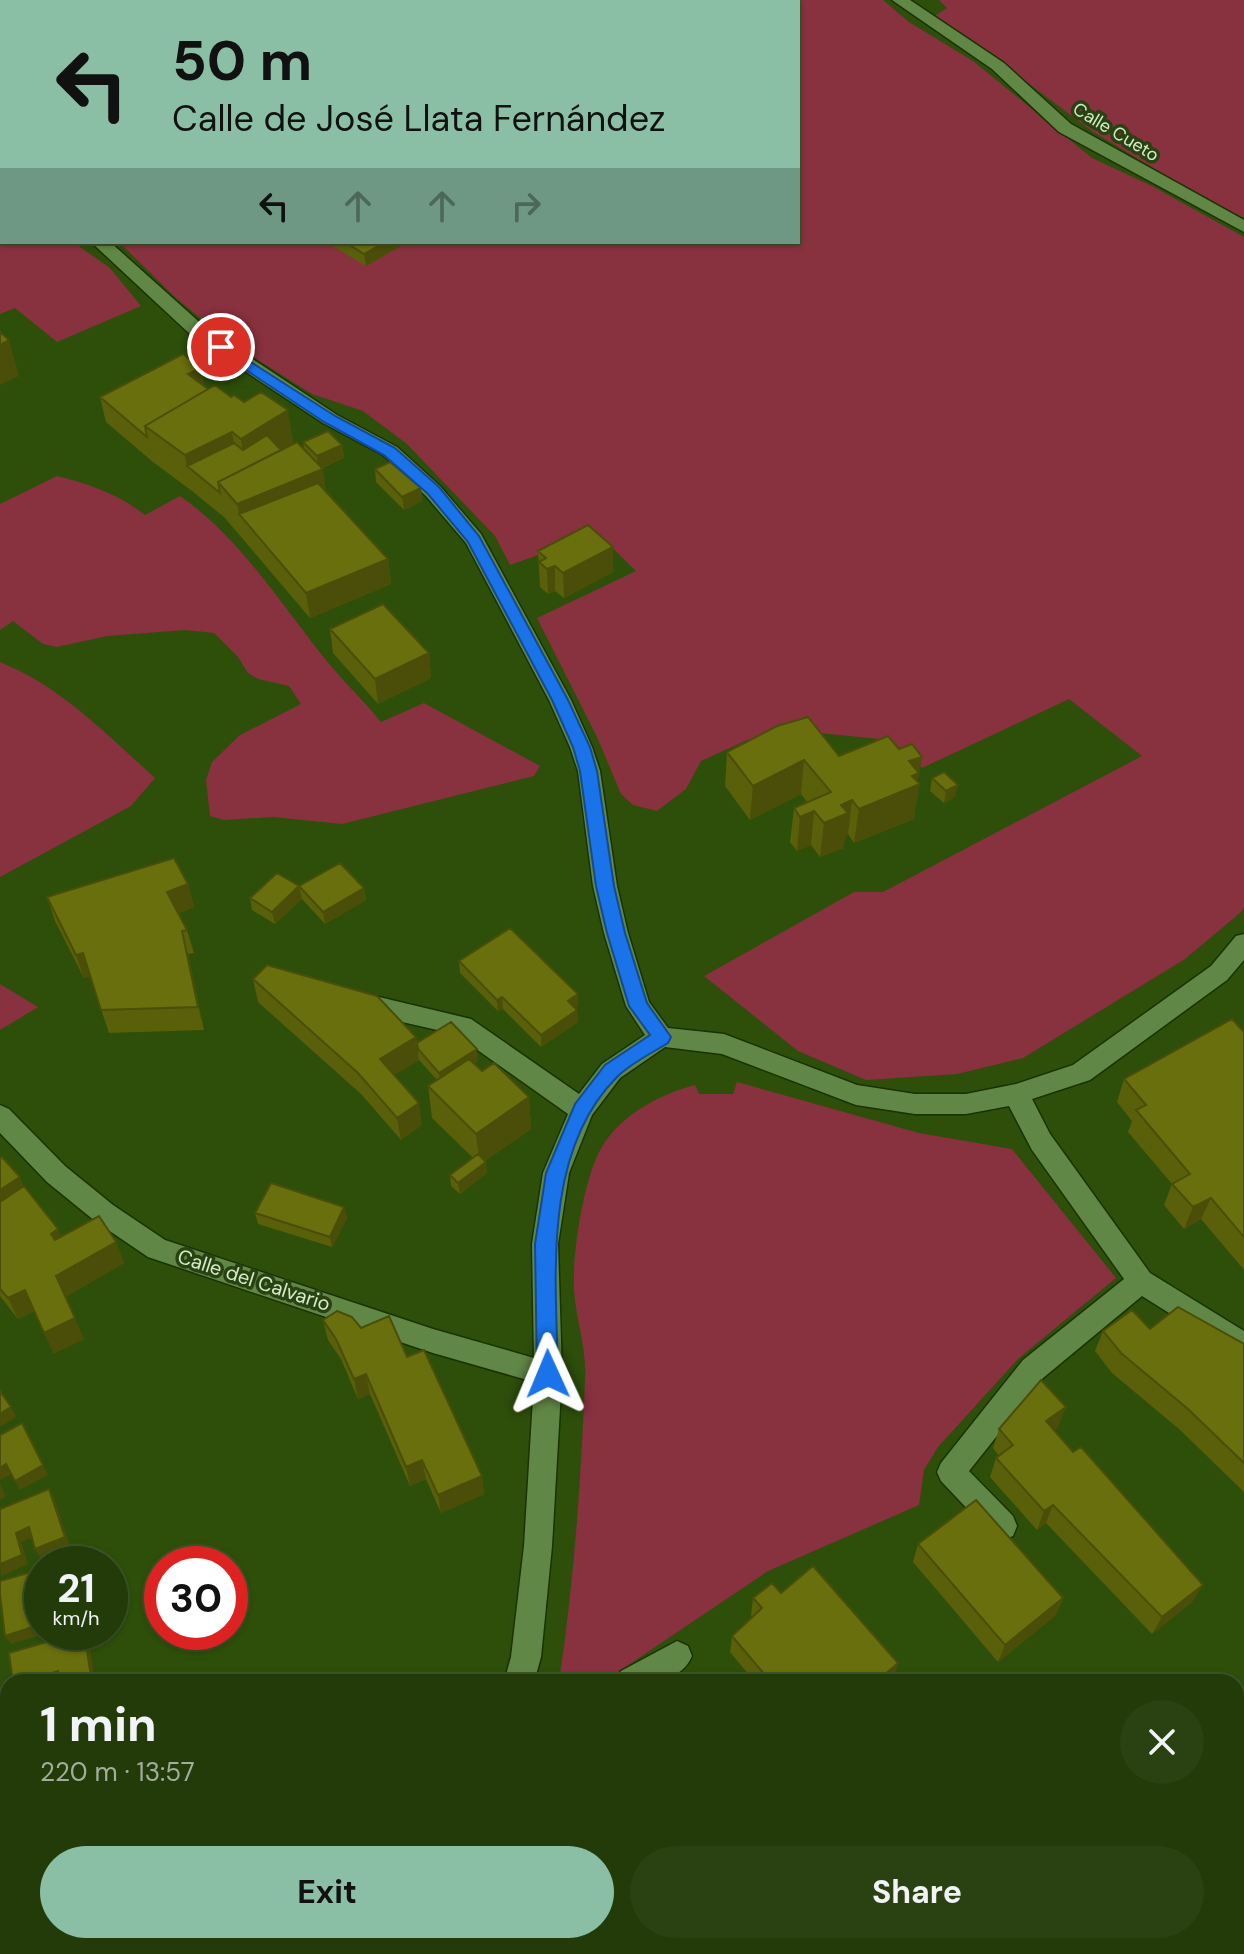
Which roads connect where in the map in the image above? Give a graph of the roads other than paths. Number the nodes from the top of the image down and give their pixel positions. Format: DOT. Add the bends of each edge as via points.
graph roads {
  1 [pos="900,0"];
  2 [pos="1244,227"];
  3 [pos="102,244"];
  4 [pos="1244,943"];
  5 [pos="343,999"];
  6 [pos="661,1037"];
  7 [pos="1016,1094"];
  8 [pos="582,1110"];
  9 [pos="0,1116"];
  10 [pos="1141,1281"];
  11 [pos="1244,1348"];
  12 [pos="548,1374"];
  13 [pos="1003,1526"];
  14 [pos="677,1656"];
  15 [pos="523,1674"];
  16 [pos="646,1674"];
  1 -- 2 [label="street, Calle Cueto" via="998,66 1065,128"];
  3 -- 6 [label="street" via="199,332 330,419 390,451 474,539 581,747 616,933 638,1006"];
  4 -- 7 [label="street" via="1219,973 1081,1073"];
  5 -- 8 [label="street" via="462,1026"];
  6 -- 7 [label="street" via="724,1044 856,1095 915,1104 966,1104"];
  6 -- 8 [label="street" via="611,1071"];
  7 -- 10 [label="street" via="1041,1142"];
  8 -- 12 [label="street" via="556,1173 545,1244"];
  9 -- 12 [label="street, Calle del Calvario" via="56,1174 157,1249"];
  10 -- 11 [label="street"];
  10 -- 13 [label="street" via="1033,1369 951,1472"];
  12 -- 15 [label="street" via="538,1546"];
  14 -- 16 [label="street"];
}
